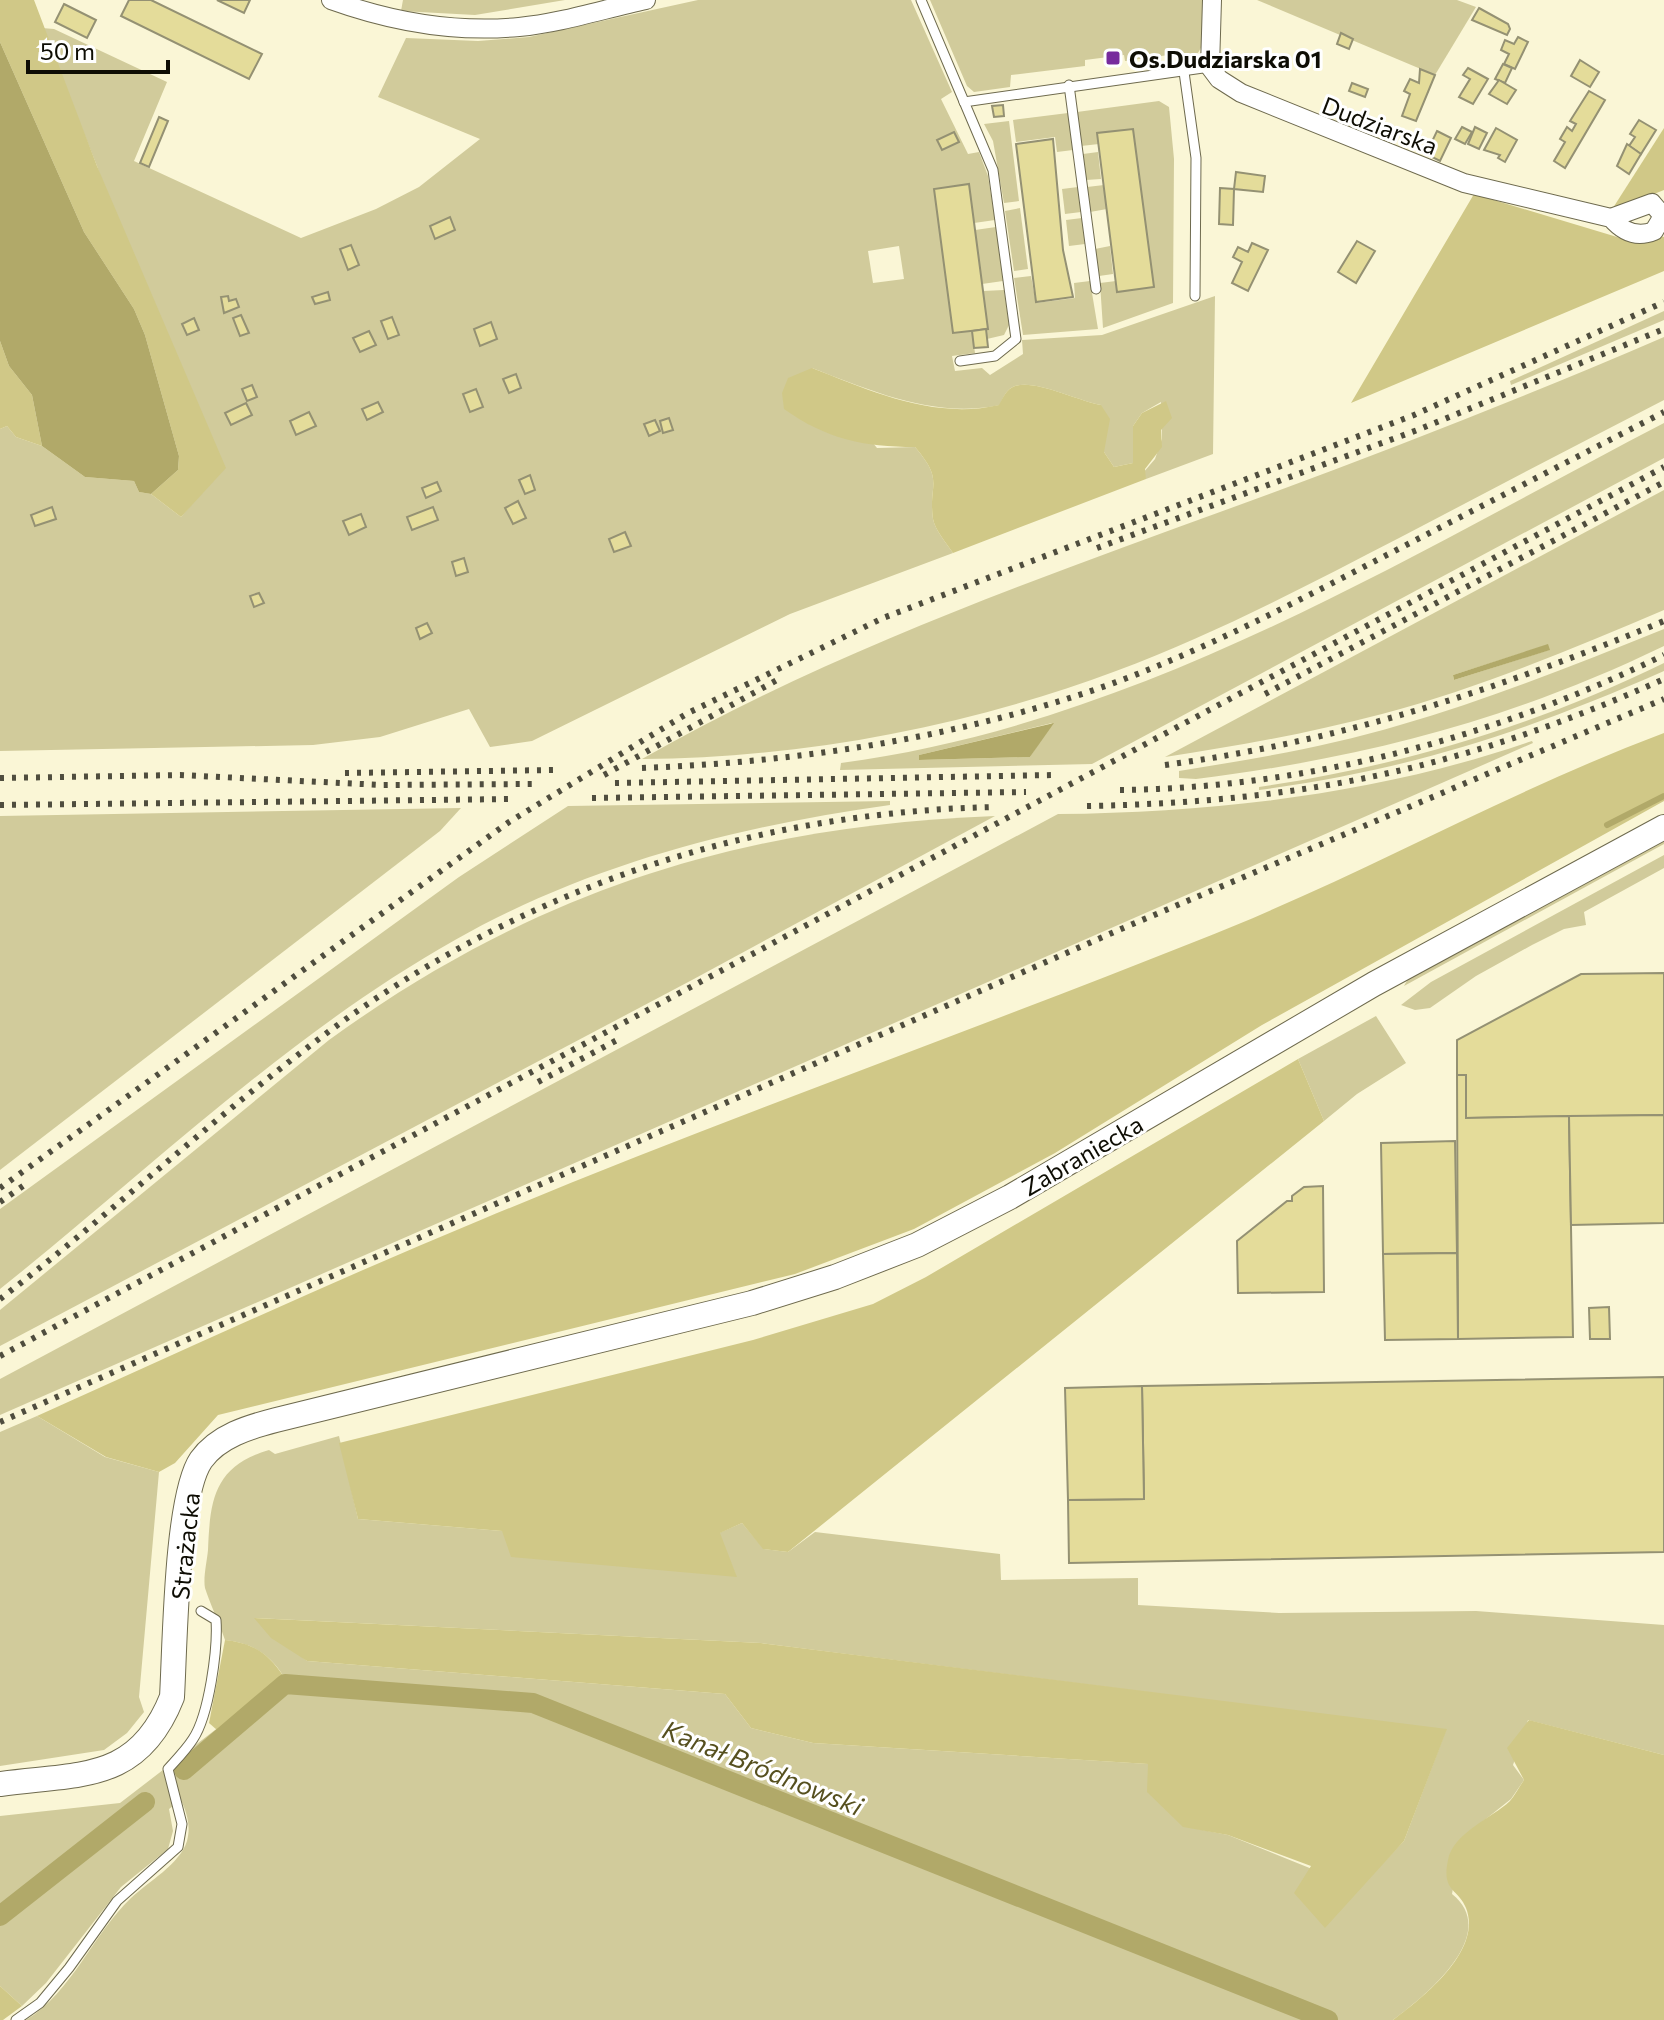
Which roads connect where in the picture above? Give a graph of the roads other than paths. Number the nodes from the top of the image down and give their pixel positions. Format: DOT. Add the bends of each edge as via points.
graph roads {
  1 [pos="331,0"];
  2 [pos="646,0"];
  3 [pos="921,0"];
  4 [pos="1212,0"];
  5 [pos="1210,67"];
  6 [pos="1184,72"];
  7 [pos="1069,85"];
  8 [pos="964,102"];
  9 [pos="1658,201"];
  10 [pos="1611,218"];
  11 [pos="1096,289"];
  12 [pos="1195,296"];
  13 [pos="960,361"];
  14 [pos="1664,827"];
  15 [pos="456,1375"];
  16 [pos="201,1611"];
  17 [pos="0,1784"];
  18 [pos="16,2020"];
  1 -- 2 [label="street" via="389,20 470,29 522,27"];
  3 -- 8 [label="lane"];
  4 -- 5 [label="street"];
  5 -- 6 [label="lane"];
  5 -- 10 [label="street, Dudziarska" via="1241,93 1428,170 1572,212"];
  6 -- 7 [label="lane"];
  6 -- 12 [label="lane" via="1196,158"];
  7 -- 8 [label="lane"];
  7 -- 11 [label="lane"];
  8 -- 13 [label="lane" via="993,170 1016,339 995,356"];
  9 -- 10 [label="street, Dudziarska"];
  9 -- 10 [label="street, Dudziarska" via="1663,220 1649,233 1630,233"];
  14 -- 15 [label="main road, Zabraniecka" via="1374,984 1010,1197 917,1245 752,1303"];
  15 -- 17 [label="main road, Strażacka" via="276,1420 222,1441 201,1460 186,1495 172,1697 161,1726 141,1750 109,1768"];
  16 -- 18 [label="lane" via="216,1620 217,1642 194,1738 168,1769 182,1824 178,1847 117,1901 40,2003"];
}
